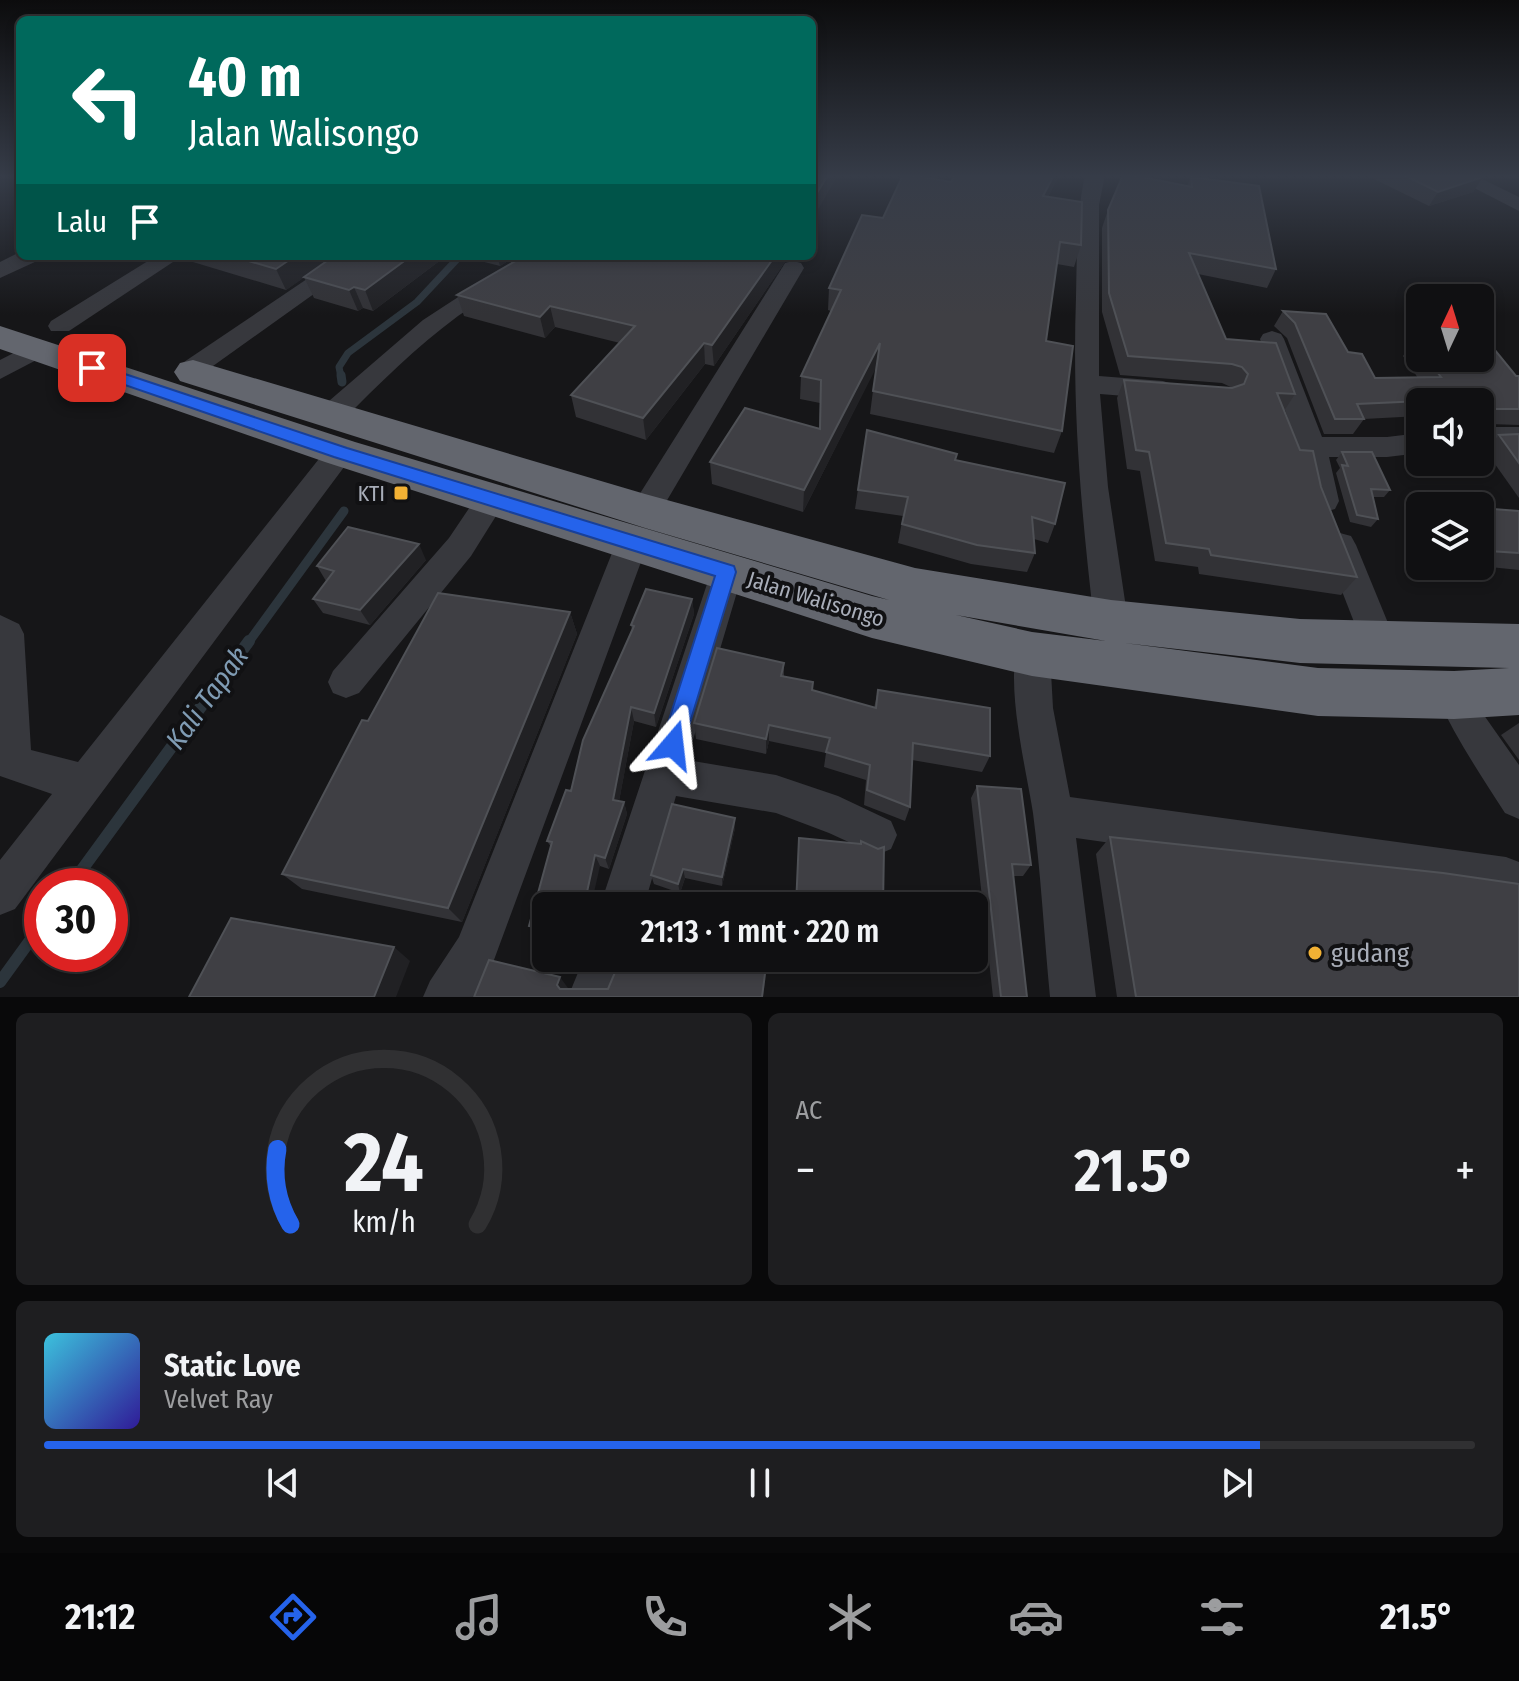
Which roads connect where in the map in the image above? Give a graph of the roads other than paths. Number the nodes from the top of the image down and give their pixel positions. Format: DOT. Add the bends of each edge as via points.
graph roads {
  1 [pos="1089,222"];
  2 [pos="21,260"];
  3 [pos="165,260"];
  4 [pos="350,260"];
  5 [pos="530,260"];
  6 [pos="793,268"];
  7 [pos="0,271"];
  8 [pos="0,305"];
  9 [pos="0,337"];
  10 [pos="49,338"];
  11 [pos="1272,339"];
  12 [pos="190,370"];
  13 [pos="0,371"];
  14 [pos="1086,384"];
  15 [pos="1192,393"];
  16 [pos="336,433"];
  17 [pos="1494,437"];
  18 [pos="1519,437"];
  19 [pos="1406,445"];
  20 [pos="1312,447"];
  21 [pos="491,500"];
  22 [pos="638,527"];
  23 [pos="727,572"];
  24 [pos="1111,621"];
  25 [pos="0,630"];
  26 [pos="1378,640"];
  27 [pos="1519,646"];
  28 [pos="1032,654"];
  29 [pos="346,682"];
  30 [pos="1519,691"];
  31 [pos="1454,695"];
  32 [pos="6,767"];
  33 [pos="663,775"];
  34 [pos="87,782"];
  35 [pos="1519,799"];
  36 [pos="1053,815"];
  37 [pos="877,835"];
  38 [pos="1519,886"];
  39 [pos="626,892"];
  40 [pos="0,894"];
  41 [pos="601,972"];
  42 [pos="446,997"];
  43 [pos="591,997"];
  44 [pos="1073,997"];
  1 -- 14 [label="street"];
  2 -- 7 [label="street"];
  3 -- 10 [label="street"];
  4 -- 12 [label="street"];
  5 -- 16 [label="street" via="466,301 364,383"];
  6 -- 22 [label="street"];
  8 -- 10 [label="highway, Jalan Walisongo"];
  9 -- 10 [label="highway, Jalan Walisongo"];
  10 -- 12 [label="highway, Jalan Walisongo"];
  10 -- 13 [label="street"];
  10 -- 16 [label="highway, Jalan Walisongo"];
  11 -- 20 [label="street"];
  12 -- 16 [label="highway, Jalan Walisongo"];
  14 -- 15 [label="street"];
  14 -- 24 [label="street"];
  16 -- 21 [label="highway, Jalan Walisongo"];
  16 -- 22 [label="highway, Jalan Walisongo"];
  16 -- 34 [label="street"];
  17 -- 18 [label="street"];
  19 -- 20 [label="street"];
  20 -- 26 [label="street" via="1325,505"];
  21 -- 22 [label="highway, Jalan Walisongo"];
  21 -- 29 [label="street" via="460,547"];
  22 -- 23 [label="highway, Jalan Walisongo"];
  22 -- 24 [label="highway, Jalan Walisongo" via="915,588"];
  22 -- 42 [label="street" via="475,952"];
  23 -- 28 [label="highway, Jalan Walisongo" via="872,617"];
  23 -- 33 [label="street"];
  24 -- 26 [label="highway, Jalan Walisongo" via="1300,641"];
  25 -- 32 [label="street" via="7,634 10,659"];
  26 -- 27 [label="highway, Jalan Walisongo"];
  28 -- 31 [label="highway, Jalan Walisongo" via="1318,692"];
  28 -- 36 [label="street" via="1035,708"];
  30 -- 31 [label="highway, Jalan Walisongo"];
  31 -- 35 [label="street"];
  32 -- 34 [label="street"];
  33 -- 37 [label="street" via="776,794"];
  33 -- 39 [label="street"];
  34 -- 40 [label="street"];
  36 -- 38 [label="street" via="1506,878"];
  36 -- 44 [label="street"];
  41 -- 43 [label="street"];
}
